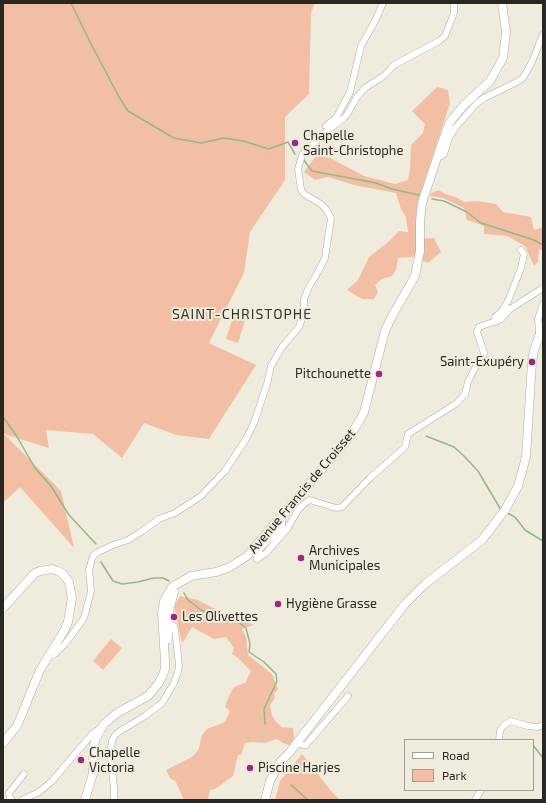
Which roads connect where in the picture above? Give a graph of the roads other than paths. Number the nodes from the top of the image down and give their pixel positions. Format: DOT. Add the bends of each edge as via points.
graph roads {
  1 [pos="382,3"];
  2 [pos="454,3"];
  3 [pos="502,3"];
  4 [pos="543,34"];
  5 [pos="304,152"];
  6 [pos="438,154"];
  7 [pos="521,250"];
  8 [pos="543,288"];
  9 [pos="543,304"];
  10 [pos="496,322"];
  11 [pos="543,326"];
  12 [pos="539,335"];
  13 [pos="280,518"];
  14 [pos="179,582"];
  15 [pos="3,608"];
  16 [pos="165,622"];
  17 [pos="48,656"];
  18 [pos="348,696"];
  19 [pos="543,725"];
  20 [pos="102,728"];
  21 [pos="499,739"];
  22 [pos="297,742"];
  23 [pos="3,743"];
  24 [pos="289,753"];
  25 [pos="24,774"];
  26 [pos="93,774"];
  27 [pos="480,791"];
  28 [pos="12,800"];
  29 [pos="22,800"];
  30 [pos="85,800"];
  31 [pos="114,800"];
  32 [pos="265,800"];
  33 [pos="269,800"];
  34 [pos="475,800"];
  1 -- 5 [label="street" via="361,46 350,92 336,118 319,132"];
  2 -- 5 [label="street" via="454,13 445,36 394,65 385,75 365,88 344,118"];
  3 -- 6 [label="main road, Avenue Francis de Croisset" via="506,32 503,58 489,82 450,122"];
  4 -- 6 [label="street" via="523,78 477,103 455,128 444,154"];
  5 -- 17 [label="street" via="298,170 301,190 321,204 331,218 325,258 304,299 304,313 299,327 282,347 271,366 254,423 246,439 225,471 201,496 128,540 94,555 89,570 91,591 84,618 66,644 55,654"];
  6 -- 13 [label="main road, Avenue Francis de Croisset" via="420,212 420,251 415,276 385,331 364,412 348,439"];
  7 -- 10 [label="street" via="524,260 508,300 495,317"];
  8 -- 10 [label="street" via="510,309"];
  9 -- 12 [label="street" via="538,319"];
  10 -- 13 [label="street" via="479,327 477,332 484,353 483,358 475,368 465,394 457,403 408,434 405,447 342,507 336,508 310,500 305,503 287,529 266,553 257,559 259,550 282,527"];
  11 -- 12 [label="main road"];
  12 -- 22 [label="main road" via="532,362 526,457 512,498 501,517 482,540 405,604"];
  13 -- 14 [label="main road, Avenue Francis de Croisset" via="238,563 222,570 191,576"];
  14 -- 16 [label="main road" via="171,598"];
  14 -- 16 [label="main road, Avenue Francis de Croisset" via="172,587 163,606"];
  15 -- 17 [label="main road" via="35,573 52,569 67,578 72,592 70,613 64,631"];
  16 -- 20 [label="main road" via="165,669 158,684 148,696 117,713"];
  16 -- 26 [label="main road" via="169,667 165,683 148,701 124,714 106,729 100,740"];
  16 -- 31 [label="street" via="175,629 178,672 162,703 120,731 112,741 110,755"];
  17 -- 23 [label="main road" via="22,717"];
  18 -- 22 [label="street" via="306,745"];
  19 -- 21 [label="street" via="528,726 510,720 500,731"];
  20 -- 26 [label="main road" via="94,746"];
  20 -- 29 [label="street" via="93,733 52,781 39,792"];
  22 -- 24 [label="main road"];
  24 -- 32 [label="main road" via="275,771 268,785"];
  24 -- 33 [label="main road" via="275,780"];
  25 -- 28 [label="street" via="9,793"];
  26 -- 30 [label="main road"];
  27 -- 34 [label="street"];
}
